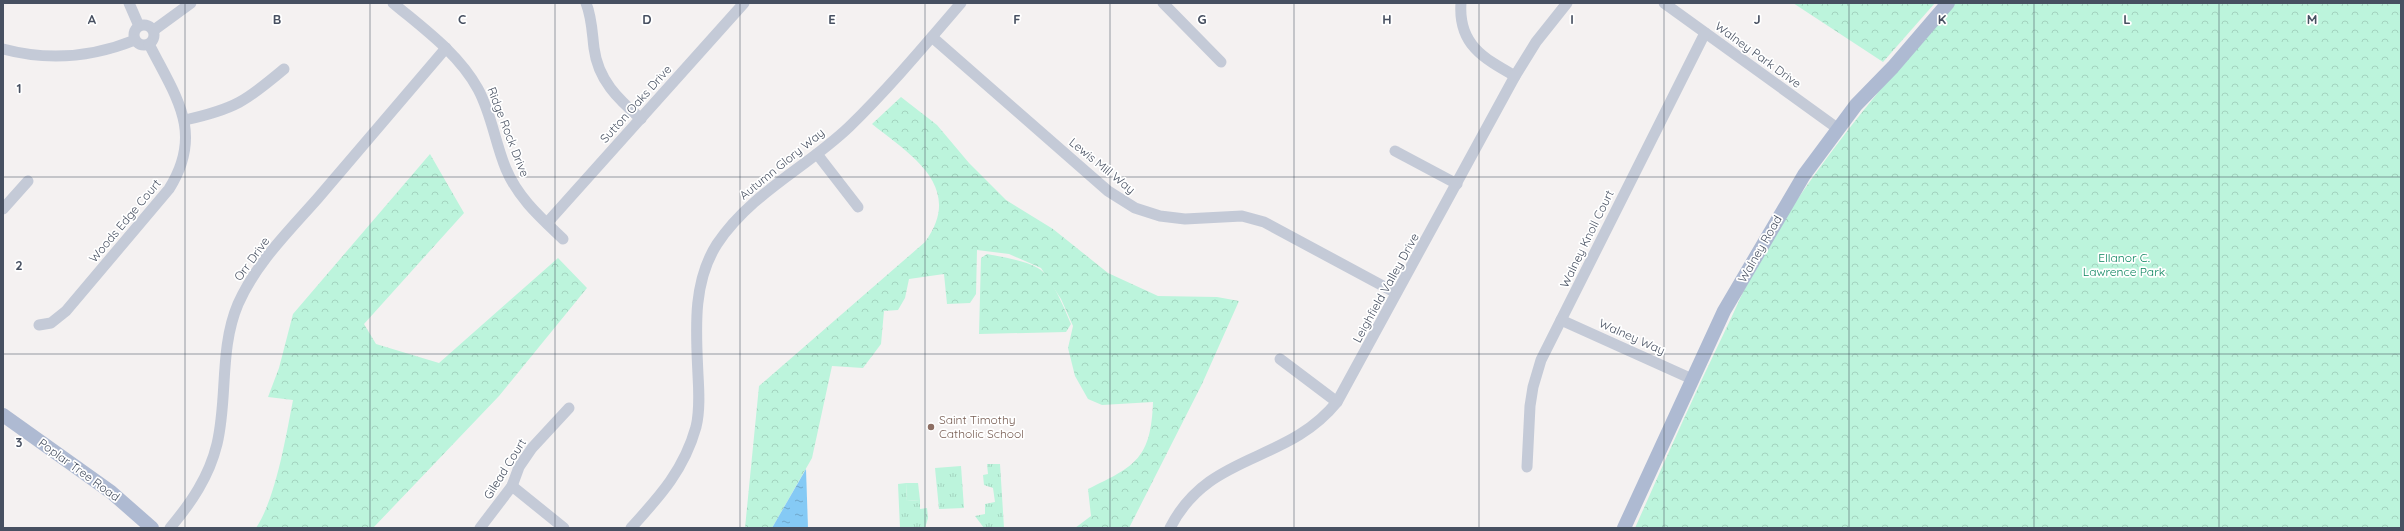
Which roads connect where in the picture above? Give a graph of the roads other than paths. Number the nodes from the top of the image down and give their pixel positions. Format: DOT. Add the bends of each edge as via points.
graph roads {
  1 [pos="129,3"];
  2 [pos="190,3"];
  3 [pos="393,3"];
  4 [pos="586,3"];
  5 [pos="744,3"];
  6 [pos="961,3"];
  7 [pos="1163,3"];
  8 [pos="1461,3"];
  9 [pos="1567,3"];
  10 [pos="1664,3"];
  11 [pos="1948,3"];
  12 [pos="139,26"];
  13 [pos="154,30"];
  14 [pos="1705,33"];
  15 [pos="932,37"];
  16 [pos="135,40"];
  17 [pos="149,44"];
  18 [pos="446,48"];
  19 [pos="3,49"];
  20 [pos="1221,62"];
  21 [pos="284,69"];
  22 [pos="1515,76"];
  23 [pos="641,119"];
  24 [pos="185,120"];
  25 [pos="1837,128"];
  26 [pos="1395,151"];
  27 [pos="817,154"];
  28 [pos="28,181"];
  29 [pos="1457,184"];
  30 [pos="858,207"];
  31 [pos="3,209"];
  32 [pos="547,223"];
  33 [pos="563,239"];
  34 [pos="1396,293"];
  35 [pos="1561,320"];
  36 [pos="40,325"];
  37 [pos="1280,359"];
  38 [pos="1692,378"];
  39 [pos="1337,402"];
  40 [pos="569,408"];
  41 [pos="3,415"];
  42 [pos="1527,468"];
  43 [pos="512,486"];
  44 [pos="152,528"];
  45 [pos="170,528"];
  46 [pos="480,528"];
  47 [pos="564,528"];
  48 [pos="631,528"];
  49 [pos="1170,528"];
  50 [pos="1624,528"];
  1 -- 12 [label="street"];
  2 -- 13 [label="street"];
  3 -- 18 [label="street, Ridge Rock Drive"];
  4 -- 23 [label="street" via="596,58 604,79 615,95"];
  5 -- 23 [label="street, Sutton Oaks Drive"];
  6 -- 15 [label="street, Autumn Glory Way"];
  7 -- 20 [label="street"];
  8 -- 22 [label="street" via="1461,21 1470,44 1487,60"];
  9 -- 22 [label="street, Leighfield Valley Drive" via="1536,42"];
  10 -- 14 [label="street, Walney Park Drive"];
  11 -- 25 [label="main road, Walney Road"];
  12 -- 13 [label="street" via="146,24"];
  12 -- 16 [label="street" via="134,34"];
  13 -- 17 [label="street" via="154,39"];
  14 -- 25 [label="street, Walney Park Drive"];
  14 -- 35 [label="street, Walney Knoll Court"];
  15 -- 27 [label="street, Autumn Glory Way" via="849,126"];
  15 -- 34 [label="street, Lewis Mill Way" via="1108,190 1135,208 1160,216 1185,219 1242,216 1264,222"];
  16 -- 17 [label="street" via="140,44"];
  16 -- 19 [label="street" via="98,52 65,56 32,56"];
  17 -- 24 [label="street, Woods Edge Court"];
  18 -- 32 [label="street, Ridge Rock Drive" via="470,76 484,101 498,149 513,182 530,206"];
  18 -- 45 [label="street, Orr Drive" via="283,238 251,280 238,304 230,331 220,428 212,462 192,500"];
  21 -- 24 [label="street" via="240,104 217,113"];
  22 -- 29 [label="street, Leighfield Valley Drive"];
  23 -- 32 [label="street, Sutton Oaks Drive"];
  24 -- 36 [label="street, Woods Edge Court" via="183,159 169,189 66,311 50,323"];
  25 -- 38 [label="main road, Walney Road" via="1804,175 1724,311"];
  26 -- 29 [label="street"];
  27 -- 30 [label="street"];
  27 -- 48 [label="street, Autumn Glory Way" via="777,181 746,208 717,244 706,267 699,295 696,329 699,396 696,426 682,464 668,488"];
  28 -- 31 [label="street"];
  29 -- 34 [label="street, Leighfield Valley Drive"];
  32 -- 33 [label="street, Ridge Rock Drive"];
  34 -- 39 [label="street, Leighfield Valley Drive"];
  35 -- 38 [label="street, Walney Way"];
  35 -- 42 [label="street, Walney Knoll Court" via="1541,360 1533,387"];
  37 -- 39 [label="street"];
  38 -- 50 [label="main road, Walney Road"];
  39 -- 49 [label="street, Leighfield Valley Drive" via="1318,423 1294,440 1232,467 1205,483 1182,508"];
  40 -- 43 [label="street, Gilead Court" via="532,448 519,467"];
  41 -- 44 [label="main road, Poplar Tree Road" via="111,492"];
  43 -- 46 [label="street, Gilead Court"];
  43 -- 47 [label="street"];
}
